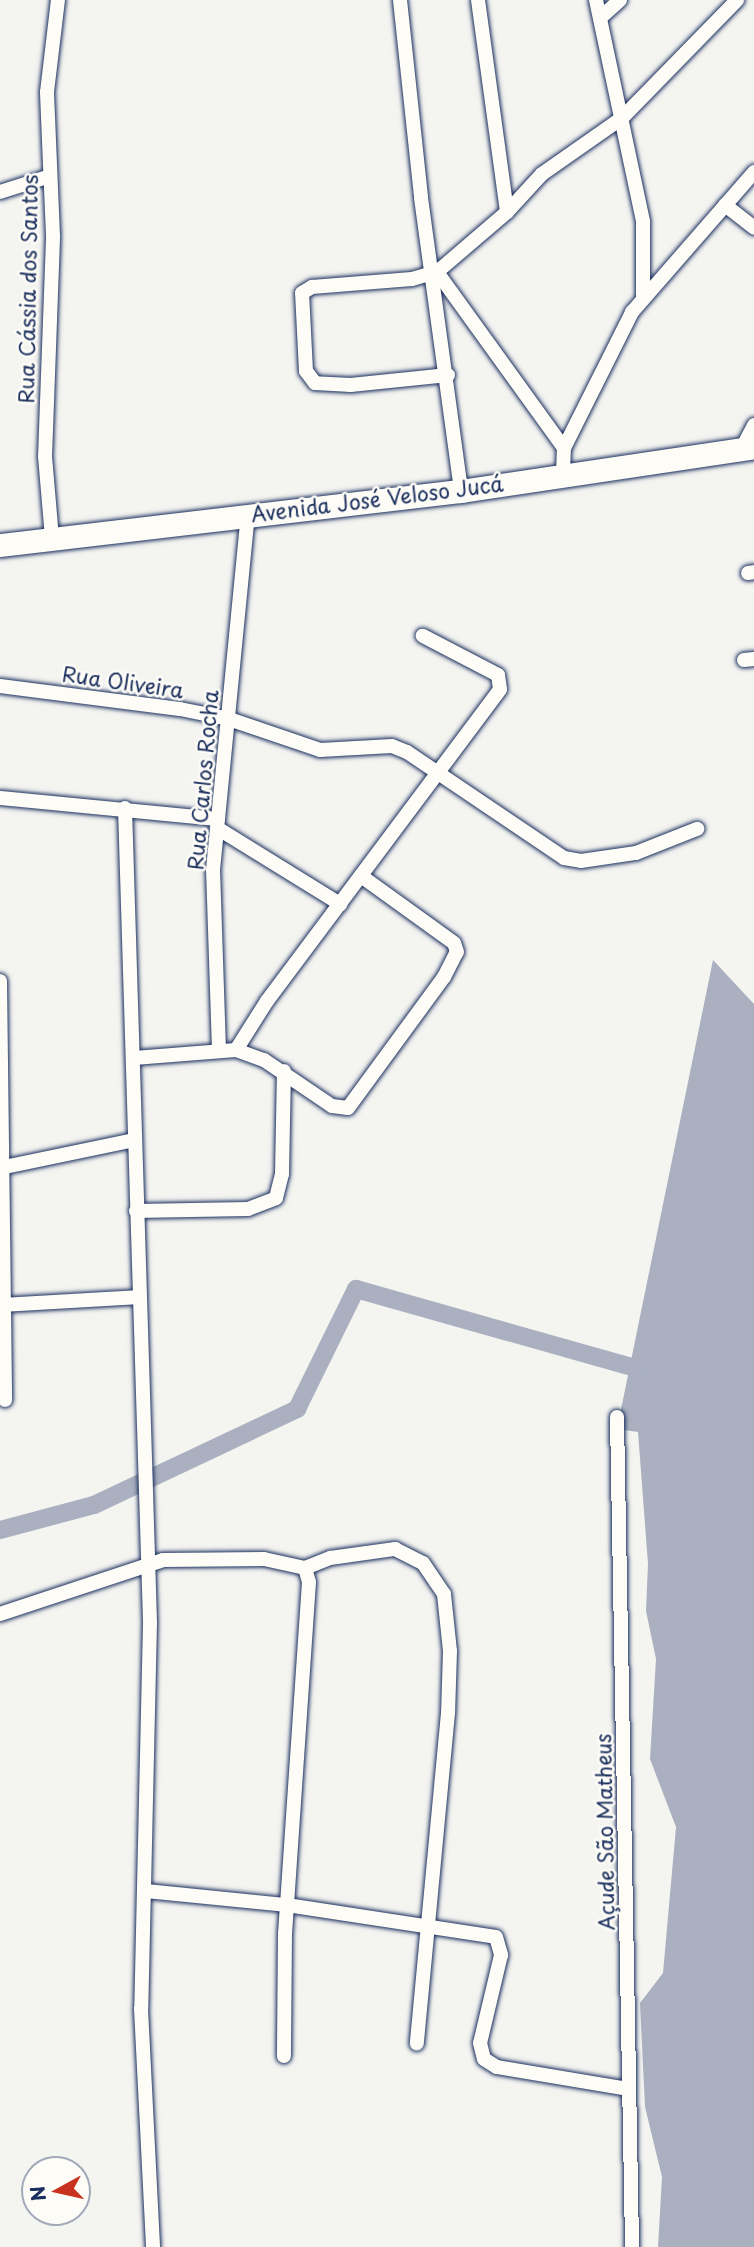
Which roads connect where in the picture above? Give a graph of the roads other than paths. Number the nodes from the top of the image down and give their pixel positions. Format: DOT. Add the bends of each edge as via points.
graph roads {
  1 [pos="58,0"];
  2 [pos="400,0"];
  3 [pos="478,0"];
  4 [pos="596,0"];
  5 [pos="620,0"];
  6 [pos="737,0"];
  7 [pos="600,18"];
  8 [pos="622,118"];
  9 [pos="754,172"];
  10 [pos="50,176"];
  11 [pos="0,191"];
  12 [pos="725,205"];
  13 [pos="507,212"];
  14 [pos="754,228"];
  15 [pos="434,273"];
  16 [pos="643,296"];
  17 [pos="448,375"];
  18 [pos="754,425"];
  19 [pos="564,448"];
  20 [pos="748,448"];
  21 [pos="564,474"];
  22 [pos="461,491"];
  23 [pos="248,514"];
  24 [pos="52,538"];
  25 [pos="0,545"];
  26 [pos="424,636"];
  27 [pos="0,686"];
  28 [pos="229,719"];
  29 [pos="438,772"];
  30 [pos="0,798"];
  31 [pos="125,808"];
  32 [pos="217,824"];
  33 [pos="697,829"];
  34 [pos="361,876"];
  35 [pos="340,904"];
  36 [pos="0,981"];
  37 [pos="219,1050"];
  38 [pos="236,1050"];
  39 [pos="134,1058"];
  40 [pos="284,1071"];
  41 [pos="134,1140"];
  42 [pos="2,1168"];
  43 [pos="136,1211"];
  44 [pos="138,1297"];
  45 [pos="2,1305"];
  46 [pos="5,1400"];
  47 [pos="617,1417"];
  48 [pos="147,1563"];
  49 [pos="305,1568"];
  50 [pos="0,1614"];
  51 [pos="146,1891"];
  52 [pos="287,1905"];
  53 [pos="431,1925"];
  54 [pos="417,2044"];
  55 [pos="284,2056"];
  56 [pos="628,2089"];
  57 [pos="153,2247"];
  58 [pos="632,2247"];
  1 -- 10 [label="street, Rua Cássia dos Santos" via="47,92"];
  2 -- 15 [label="street"];
  3 -- 13 [label="street"];
  4 -- 7 [label="street"];
  5 -- 7 [label="street"];
  6 -- 8 [label="street"];
  7 -- 8 [label="street"];
  8 -- 13 [label="street" via="542,174"];
  8 -- 16 [label="street" via="643,222"];
  9 -- 12 [label="street"];
  10 -- 11 [label="street"];
  10 -- 24 [label="street, Rua Cássia dos Santos" via="45,457"];
  12 -- 14 [label="street"];
  12 -- 16 [label="street"];
  13 -- 15 [label="street"];
  15 -- 17 [label="street"];
  15 -- 17 [label="street" via="305,289 300,299 306,371 316,383 326,385"];
  15 -- 19 [label="street"];
  16 -- 19 [label="street"];
  17 -- 22 [label="street"];
  18 -- 20 [label="street"];
  19 -- 21 [label="street"];
  20 -- 21 [label="main road, Avenida José Veloso Jucá"];
  21 -- 22 [label="main road, Avenida José Veloso Jucá"];
  22 -- 23 [label="main road, Avenida José Veloso Jucá"];
  23 -- 24 [label="main road, Avenida José Veloso Jucá"];
  23 -- 28 [label="street, Rua Carlos Rocha"];
  24 -- 25 [label="main road, Avenida José Veloso Jucá"];
  26 -- 29 [label="street" via="501,679 498,693"];
  27 -- 28 [label="street, Rua Oliveira"];
  28 -- 29 [label="street, Rua Oliveira" via="320,750 392,746"];
  28 -- 32 [label="street, Rua Carlos Rocha"];
  29 -- 33 [label="street, Rua Oliveira" via="565,858 581,861 636,853 664,846"];
  29 -- 34 [label="street"];
  30 -- 31 [label="street"];
  31 -- 32 [label="street"];
  31 -- 39 [label="street"];
  32 -- 35 [label="street"];
  32 -- 37 [label="street, Rua Carlos Rocha"];
  34 -- 35 [label="street"];
  34 -- 40 [label="street" via="454,943 455,960 348,1108 332,1106"];
  35 -- 38 [label="street"];
  36 -- 42 [label="street"];
  37 -- 38 [label="street"];
  37 -- 39 [label="street"];
  38 -- 40 [label="street"];
  39 -- 41 [label="street"];
  40 -- 43 [label="street" via="282,1174 276,1198 248,1209"];
  41 -- 42 [label="street"];
  41 -- 43 [label="street"];
  42 -- 45 [label="street"];
  43 -- 44 [label="street"];
  44 -- 45 [label="street"];
  44 -- 48 [label="street"];
  45 -- 46 [label="street"];
  47 -- 56 [label="street, Açude São Matheus"];
  48 -- 49 [label="street" via="264,1559"];
  48 -- 50 [label="street"];
  48 -- 51 [label="street" via="150,1761"];
  49 -- 52 [label="street" via="309,1582"];
  49 -- 53 [label="street" via="330,1558 395,1549 423,1563 444,1594 450,1651 448,1713"];
  51 -- 52 [label="street"];
  51 -- 57 [label="street" via="141,2009"];
  52 -- 53 [label="street"];
  52 -- 55 [label="street"];
  53 -- 54 [label="street"];
  53 -- 56 [label="street" via="496,1937 500,1944 480,2043 489,2064"];
  56 -- 58 [label="street, Açude São Matheus"];
}
